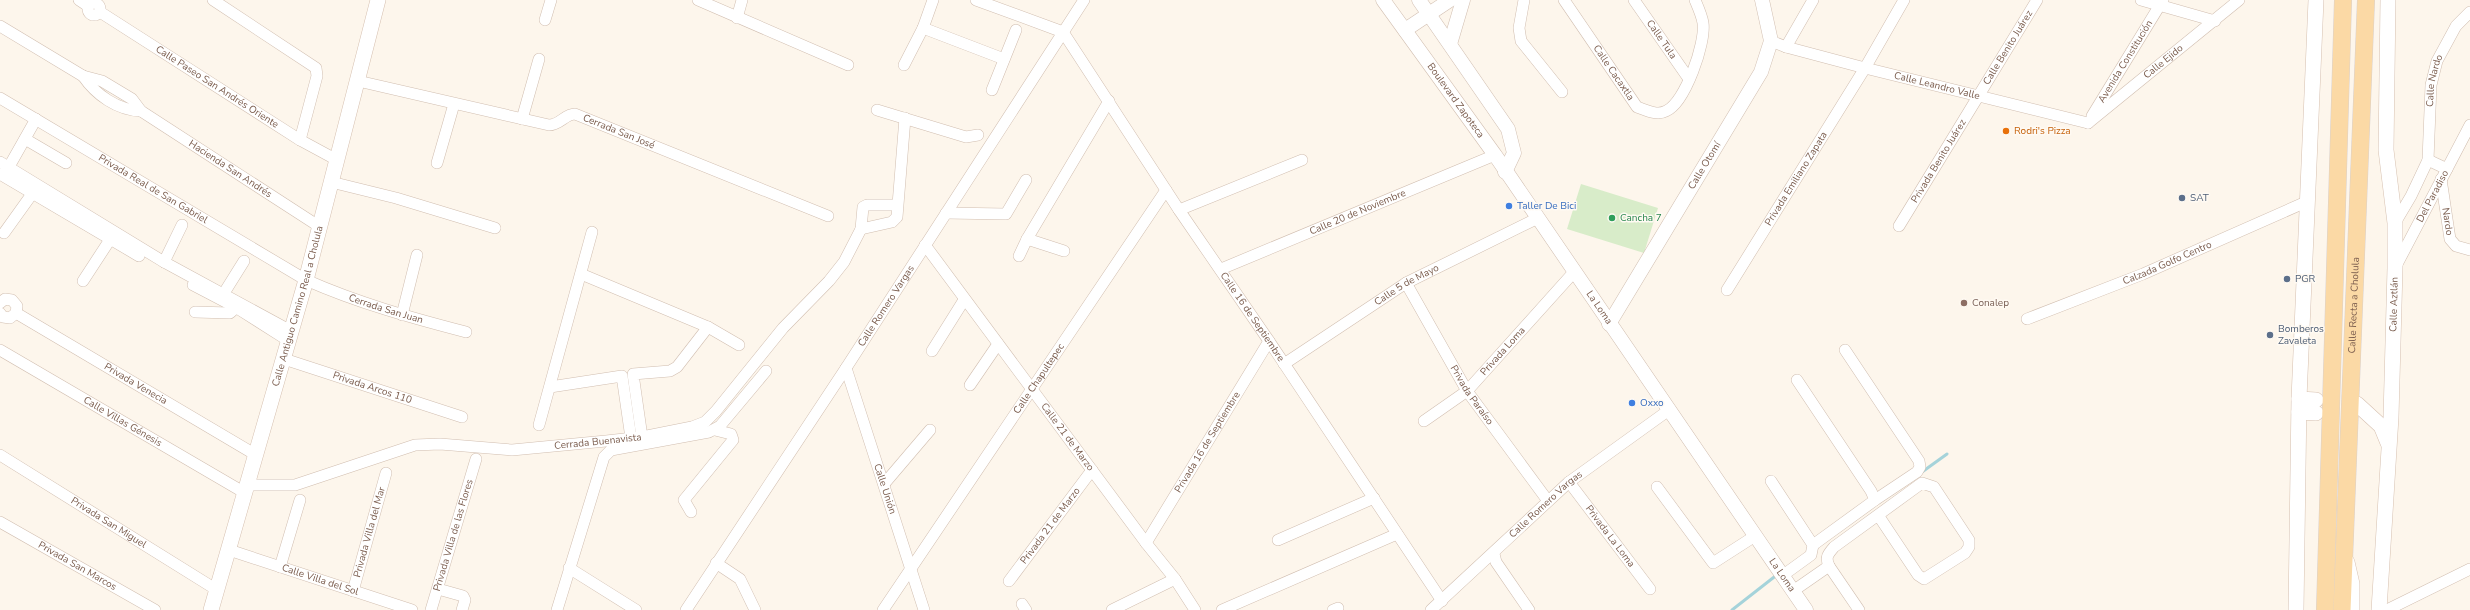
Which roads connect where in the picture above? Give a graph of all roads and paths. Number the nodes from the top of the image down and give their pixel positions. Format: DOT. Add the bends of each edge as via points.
graph roads {
  1 [pos="213,0"];
  2 [pos="378,0"];
  3 [pos="551,0"];
  4 [pos="698,0"];
  5 [pos="742,0"];
  6 [pos="933,0"];
  7 [pos="976,0"];
  8 [pos="1084,0"];
  9 [pos="1383,0"];
  10 [pos="1418,0"];
  11 [pos="1450,0"];
  12 [pos="1463,0"];
  13 [pos="1524,0"];
  14 [pos="1564,0"];
  15 [pos="1634,0"];
  16 [pos="1696,0"];
  17 [pos="1762,0"];
  18 [pos="1813,0"];
  19 [pos="1904,0"];
  20 [pos="2037,0"];
  21 [pos="2141,0"];
  22 [pos="2239,0"];
  23 [pos="2316,0"];
  24 [pos="2343,0"];
  25 [pos="2366,0"];
  26 [pos="2388,0"];
  27 [pos="84,3"];
  28 [pos="2162,3"];
  29 [pos="2470,12"];
  30 [pos="1428,13"];
  31 [pos="737,18"];
  32 [pos="545,20"];
  33 [pos="2215,21"];
  34 [pos="0,26"];
  35 [pos="923,28"];
  36 [pos="1016,30"];
  37 [pos="1405,30"];
  38 [pos="1063,32"];
  39 [pos="1771,40"];
  40 [pos="1450,44"];
  41 [pos="1786,47"];
  42 [pos="539,59"];
  43 [pos="1004,59"];
  44 [pos="848,65"];
  45 [pos="904,65"];
  46 [pos="1865,68"];
  47 [pos="1690,79"];
  48 [pos="358,81"];
  49 [pos="992,90"];
  50 [pos="1562,92"];
  51 [pos="1979,96"];
  52 [pos="0,98"];
  53 [pos="1109,101"];
  54 [pos="454,104"];
  55 [pos="877,110"];
  56 [pos="905,118"];
  57 [pos="36,119"];
  58 [pos="522,119"];
  59 [pos="2088,123"];
  60 [pos="2470,125"];
  61 [pos="978,135"];
  62 [pos="24,139"];
  63 [pos="300,140"];
  64 [pos="1495,155"];
  65 [pos="337,160"];
  66 [pos="1302,160"];
  67 [pos="2428,160"];
  68 [pos="66,163"];
  69 [pos="437,163"];
  70 [pos="3,170"];
  71 [pos="1505,172"];
  72 [pos="2444,174"];
  73 [pos="1026,180"];
  74 [pos="331,182"];
  75 [pos="35,189"];
  76 [pos="1166,190"];
  77 [pos="2306,202"];
  78 [pos="897,205"];
  79 [pos="1179,210"];
  80 [pos="946,214"];
  81 [pos="828,216"];
  82 [pos="1536,219"];
  83 [pos="2395,223"];
  84 [pos="182,225"];
  85 [pos="1899,226"];
  86 [pos="320,227"];
  87 [pos="495,228"];
  88 [pos="861,229"];
  89 [pos="592,232"];
  90 [pos="4,233"];
  91 [pos="112,236"];
  92 [pos="1027,239"];
  93 [pos="925,245"];
  94 [pos="2466,249"];
  95 [pos="1064,251"];
  96 [pos="417,255"];
  97 [pos="1020,256"];
  98 [pos="244,261"];
  99 [pos="164,262"];
  100 [pos="2395,268"];
  101 [pos="1221,269"];
  102 [pos="172,270"];
  103 [pos="1574,272"];
  104 [pos="581,274"];
  105 [pos="306,280"];
  106 [pos="83,281"];
  107 [pos="1406,283"];
  108 [pos="1727,290"];
  109 [pos="224,293"];
  110 [pos="964,300"];
  111 [pos="0,303"];
  112 [pos="239,305"];
  113 [pos="195,312"];
  114 [pos="16,313"];
  115 [pos="0,314"];
  116 [pos="402,315"];
  117 [pos="2027,320"];
  118 [pos="1609,324"];
  119 [pos="708,328"];
  120 [pos="466,332"];
  121 [pos="290,336"];
  122 [pos="1270,341"];
  123 [pos="998,344"];
  124 [pos="739,345"];
  125 [pos="0,350"];
  126 [pos="1845,350"];
  127 [pos="932,351"];
  128 [pos="284,359"];
  129 [pos="1284,364"];
  130 [pos="846,368"];
  131 [pos="766,371"];
  132 [pos="1797,380"];
  133 [pos="970,385"];
  134 [pos="550,387"];
  135 [pos="1033,390"];
  136 [pos="1467,391"];
  137 [pos="2392,399"];
  138 [pos="2299,406"];
  139 [pos="2316,406"];
  140 [pos="1669,410"];
  141 [pos="462,417"];
  142 [pos="1424,421"];
  143 [pos="539,425"];
  144 [pos="715,430"];
  145 [pos="930,430"];
  146 [pos="642,437"];
  147 [pos="631,438"];
  148 [pos="606,441"];
  149 [pos="2389,448"];
  150 [pos="607,453"];
  151 [pos="0,455"];
  152 [pos="256,455"];
  153 [pos="476,459"];
  154 [pos="1092,470"];
  155 [pos="386,473"];
  156 [pos="1771,481"];
  157 [pos="1569,482"];
  158 [pos="884,484"];
  159 [pos="1657,487"];
  160 [pos="246,489"];
  161 [pos="1374,498"];
  162 [pos="300,500"];
  163 [pos="1875,500"];
  164 [pos="1548,501"];
  165 [pos="691,512"];
  166 [pos="1878,515"];
  167 [pos="0,522"];
  168 [pos="1397,534"];
  169 [pos="1755,536"];
  170 [pos="1278,540"];
  171 [pos="1146,543"];
  172 [pos="1813,545"];
  173 [pos="2344,546"];
  174 [pos="229,550"];
  175 [pos="1494,554"];
  176 [pos="716,563"];
  177 [pos="1829,566"];
  178 [pos="280,567"];
  179 [pos="911,567"];
  180 [pos="569,568"];
  181 [pos="2470,569"];
  182 [pos="1782,576"];
  183 [pos="1175,579"];
  184 [pos="1009,581"];
  185 [pos="438,589"];
  186 [pos="217,590"];
  187 [pos="1650,590"];
  188 [pos="353,591"];
  189 [pos="1793,591"];
  190 [pos="1442,601"];
  191 [pos="155,610"];
  192 [pos="211,610"];
  193 [pos="412,610"];
  194 [pos="430,610"];
  195 [pos="462,610"];
  196 [pos="557,610"];
  197 [pos="636,610"];
  198 [pos="686,610"];
  199 [pos="755,610"];
  200 [pos="883,610"];
  201 [pos="924,610"];
  202 [pos="1112,610"];
  203 [pos="1195,610"];
  204 [pos="1222,610"];
  205 [pos="1431,610"];
  206 [pos="1529,610"];
  207 [pos="1806,610"];
  208 [pos="1859,610"];
  209 [pos="2296,610"];
  210 [pos="2325,610"];
  211 [pos="2342,610"];
  212 [pos="2352,610"];
  213 [pos="2379,610"];
  214 [pos="2387,610"];
  1 -- 63 [label="street" via="316,68"];
  2 -- 48 [label="main road, Calle Antiguo Camino Real a Cholula"];
  3 -- 32 [label="street"];
  4 -- 31 [label="street"];
  5 -- 31 [label="street"];
  6 -- 35 [label="street"];
  7 -- 38 [label="street"];
  8 -- 38 [label="street, Calle Romero Vargas"];
  9 -- 37 [label="street, Boulevard Zapoteca"];
  10 -- 30 [label="street"];
  11 -- 30 [label="street"];
  12 -- 40 [label="street"];
  13 -- 50 [label="street" via="1519,28 1521,41"];
  14 -- 47 [label="street, Calle Cacaxtla" via="1637,107 1653,113 1666,111 1680,98"];
  15 -- 47 [label="street, Calle Tula"];
  16 -- 47 [label="street, Calle Cacaxtla" via="1703,24 1702,43"];
  17 -- 39 [label="street, Calle Otomí"];
  18 -- 41 [label="street"];
  19 -- 46 [label="street, Privada Emiliano Zapata"];
  20 -- 51 [label="street, Calle Benito Juárez"];
  21 -- 28 [label="street"];
  22 -- 33 [label="street, Calle Ejido"];
  23 -- 77 [label="main road"];
  24 -- 210 [label="main road, Calle Recta a Cholula"];
  25 -- 173 [label="main road, Calle Recta a Cholula"];
  26 -- 83 [label="main road, Calle Aztlán" via="2386,150"];
  27 -- 63 [label="street, Calle Paseo San Andrés Oriente" via="91,14 96,15 100,12"];
  28 -- 33 [label="street"];
  28 -- 59 [label="street, Avenida Constitución"];
  29 -- 67 [label="street, Calle Nardo" via="2464,15 2452,31 2437,61 2431,85"];
  30 -- 37 [label="street"];
  30 -- 40 [label="street"];
  31 -- 44 [label="street"];
  33 -- 59 [label="street, Calle Ejido"];
  34 -- 86 [label="street, Hacienda San Andrés" via="83,76 102,81 132,99 140,111"];
  35 -- 43 [label="street"];
  35 -- 45 [label="street"];
  36 -- 43 [label="street"];
  37 -- 64 [label="street, Boulevard Zapoteca"];
  38 -- 53 [label="street, Calle 16 de Septiembre"];
  38 -- 80 [label="street, Calle Romero Vargas"];
  39 -- 41 [label="street, Calle Leandro Valle"];
  39 -- 118 [label="street, Calle Otomí" via="1762,72"];
  40 -- 71 [label="street" via="1508,129 1514,153 1512,162"];
  41 -- 46 [label="street, Calle Leandro Valle"];
  42 -- 58 [label="street"];
  43 -- 49 [label="street"];
  46 -- 51 [label="street, Calle Leandro Valle"];
  46 -- 108 [label="street, Privada Emiliano Zapata"];
  48 -- 54 [label="street, Cerrada San José"];
  48 -- 65 [label="main road, Calle Antiguo Camino Real a Cholula"];
  51 -- 59 [label="street, Calle Leandro Valle"];
  51 -- 85 [label="street, Privada Benito Juárez"];
  52 -- 57 [label="street, Privada Real de San Gabriel"];
  53 -- 76 [label="street, Calle 16 de Septiembre"];
  53 -- 92 [label="street"];
  54 -- 58 [label="street, Cerrada San José"];
  54 -- 69 [label="street"];
  55 -- 56 [label="street"];
  56 -- 61 [label="street" via="966,137"];
  56 -- 78 [label="street"];
  57 -- 62 [label="street"];
  57 -- 105 [label="street, Privada Real de San Gabriel"];
  58 -- 81 [label="street, Cerrada San José" via="554,125 575,114"];
  60 -- 72 [label="street, Del Paradiso"];
  62 -- 68 [label="street"];
  62 -- 70 [label="street"];
  63 -- 65 [label="street, Calle Paseo San Andrés Oriente"];
  64 -- 71 [label="street, Boulevard Zapoteca"];
  64 -- 101 [label="street, Calle 20 de Noviembre"];
  65 -- 74 [label="main road, Calle Antiguo Camino Real a Cholula"];
  66 -- 79 [label="street"];
  67 -- 72 [label="street"];
  67 -- 83 [label="street, Calle Nardo"];
  70 -- 75 [label="street"];
  71 -- 82 [label="street, La Loma"];
  72 -- 94 [label="street, Nardo" via="2450,239"];
  72 -- 100 [label="street, Del Paradiso"];
  73 -- 80 [label="street" via="1006,214"];
  74 -- 86 [label="main road, Calle Antiguo Camino Real a Cholula"];
  74 -- 87 [label="street" via="396,198"];
  75 -- 90 [label="street"];
  75 -- 91 [label="street"];
  76 -- 79 [label="street, Calle 16 de Septiembre"];
  76 -- 135 [label="street, Calle Chapultepec"];
  77 -- 117 [label="street, Calzada Golfo Centro" via="2143,274"];
  77 -- 138 [label="main road"];
  78 -- 88 [label="street" via="894,220"];
  78 -- 88 [label="street, Cerrada Buenavista" via="864,205"];
  79 -- 101 [label="street, Calle 16 de Septiembre"];
  80 -- 93 [label="street, Calle Romero Vargas"];
  82 -- 103 [label="street, La Loma"];
  82 -- 107 [label="street, Calle 5 de Mayo"];
  83 -- 100 [label="main road, Calle Aztlán"];
  84 -- 99 [label="street"];
  86 -- 105 [label="main road, Calle Antiguo Camino Real a Cholula"];
  88 -- 146 [label="street, Cerrada Buenavista" via="844,262 829,281 783,328 716,412 705,422 692,427"];
  89 -- 104 [label="street"];
  91 -- 99 [label="street"];
  91 -- 102 [label="street"];
  91 -- 106 [label="street"];
  92 -- 95 [label="street"];
  92 -- 97 [label="street"];
  93 -- 110 [label="street, Calle 21 de Marzo"];
  93 -- 130 [label="street, Calle Romero Vargas"];
  96 -- 116 [label="street"];
  98 -- 109 [label="street"];
  99 -- 102 [label="street"];
  100 -- 137 [label="main road, Calle Aztlán"];
  101 -- 122 [label="street, Calle 16 de Septiembre"];
  102 -- 109 [label="street"];
  102 -- 112 [label="street"];
  103 -- 118 [label="street, La Loma"];
  103 -- 136 [label="street, Privada Loma"];
  104 -- 119 [label="street"];
  104 -- 134 [label="street"];
  105 -- 116 [label="street, Cerrada San Juan" via="341,295"];
  105 -- 121 [label="main road, Calle Antiguo Camino Real a Cholula"];
  107 -- 129 [label="street, Calle 5 de Mayo"];
  107 -- 136 [label="street, Privada Paraíso"];
  109 -- 112 [label="street"];
  110 -- 123 [label="street, Calle 21 de Marzo"];
  110 -- 127 [label="street"];
  111 -- 114 [label="street" via="5,299 12,300 17,306"];
  112 -- 113 [label="street" via="230,312"];
  112 -- 121 [label="street"];
  114 -- 115 [label="street" via="10,318"];
  114 -- 152 [label="street, Privada Venecia"];
  116 -- 120 [label="street, Cerrada San Juan"];
  118 -- 140 [label="street, La Loma"];
  119 -- 124 [label="street"];
  119 -- 146 [label="street" via="677,367 670,371 633,374"];
  121 -- 128 [label="main road, Calle Antiguo Camino Real a Cholula"];
  122 -- 129 [label="street, Calle 16 de Septiembre"];
  122 -- 171 [label="street, Privada 16 de Septiembre"];
  123 -- 133 [label="street"];
  123 -- 135 [label="street, Calle 21 de Marzo"];
  125 -- 160 [label="street, Calle Villas Génesis"];
  126 -- 163 [label="street" via="1919,461 1920,467 1917,472"];
  128 -- 141 [label="street, Privada Arcos 110"];
  128 -- 152 [label="main road, Calle Antiguo Camino Real a Cholula"];
  129 -- 161 [label="street, Calle 16 de Septiembre"];
  130 -- 158 [label="street, Calle Unión"];
  130 -- 176 [label="street, Calle Romero Vargas"];
  131 -- 144 [label="street"];
  132 -- 163 [label="street" via="1872,491"];
  134 -- 143 [label="street"];
  134 -- 147 [label="street" via="622,376"];
  135 -- 154 [label="street, Calle 21 de Marzo"];
  135 -- 179 [label="street, Calle Chapultepec"];
  136 -- 142 [label="street, Privada Loma"];
  136 -- 164 [label="street, Privada Paraíso"];
  137 -- 149 [label="main road, Calle Aztlán"];
  137 -- 149 [label="main road" via="2384,406 2360,409 2381,426"];
  138 -- 139 [label="main road"];
  138 -- 209 [label="main road"];
  140 -- 157 [label="street, Calle Romero Vargas"];
  140 -- 169 [label="street, La Loma"];
  144 -- 150 [label="street" via="611,450"];
  144 -- 165 [label="street" via="731,434 732,440 684,500"];
  145 -- 158 [label="street"];
  146 -- 147 [label="street, Cerrada Buenavista"];
  147 -- 148 [label="street, Cerrada Buenavista"];
  148 -- 150 [label="street"];
  148 -- 160 [label="street, Cerrada Buenavista" via="512,450 440,444 415,445 295,485"];
  149 -- 213 [label="main road, Calle Aztlán"];
  150 -- 180 [label="street"];
  151 -- 186 [label="street, Privada San Miguel"];
  152 -- 160 [label="main road, Calle Antiguo Camino Real a Cholula"];
  153 -- 185 [label="street, Privada Villa de las Flores"];
  154 -- 171 [label="street, Calle 21 de Marzo"];
  154 -- 184 [label="street, Privada 21 de Marzo"];
  155 -- 188 [label="street, Privada Villa del Mar"];
  156 -- 172 [label="street"];
  157 -- 164 [label="street, Calle Romero Vargas"];
  157 -- 187 [label="street, Privada La Loma"];
  158 -- 179 [label="street, Calle Unión"];
  159 -- 169 [label="street" via="1713,563"];
  160 -- 174 [label="main road, Calle Antiguo Camino Real a Cholula"];
  161 -- 168 [label="street, Calle 16 de Septiembre"];
  161 -- 170 [label="street"];
  162 -- 178 [label="street"];
  163 -- 172 [label="street"];
  164 -- 175 [label="street, Calle Romero Vargas"];
  166 -- 166 [label="street" via="1922,482 1929,483 1969,540 1969,546 1965,553 1924,579 1918,575"];
  166 -- 177 [label="street" via="1834,547 1826,560"];
  167 -- 191 [label="street, Privada San Marcos"];
  168 -- 190 [label="street, Calle 16 de Septiembre"];
  168 -- 204 [label="street"];
  169 -- 182 [label="street, La Loma"];
  171 -- 183 [label="street, Calle 21 de Marzo"];
  172 -- 182 [label="street" via="1811,555"];
  173 -- 211 [label="main road, Calle Recta a Cholula"];
  173 -- 212 [label="main road" via="2352,584"];
  174 -- 178 [label="street, Calle Villa del Sol"];
  174 -- 186 [label="main road, Calle Antiguo Camino Real a Cholula"];
  175 -- 190 [label="street, Calle Romero Vargas"];
  175 -- 206 [label="street" via="1496,562"];
  176 -- 198 [label="street, Calle Romero Vargas"];
  176 -- 199 [label="street" via="740,579"];
  177 -- 189 [label="street"];
  177 -- 208 [label="street"];
  178 -- 188 [label="street, Calle Villa del Sol"];
  179 -- 200 [label="street, Calle Chapultepec"];
  179 -- 201 [label="street, Calle Unión"];
  180 -- 196 [label="street"];
  180 -- 197 [label="street"];
  181 -- 214 [label="street"];
  182 -- 189 [label="street, La Loma"];
  183 -- 202 [label="street"];
  183 -- 203 [label="street, Calle 21 de Marzo"];
  185 -- 194 [label="street, Privada Villa de las Flores"];
  185 -- 195 [label="street" via="463,596 465,600"];
  186 -- 192 [label="main road, Calle Antiguo Camino Real a Cholula"];
  188 -- 193 [label="street, Calle Villa del Sol"];
  189 -- 207 [label="street, La Loma"];
  190 -- 205 [label="street, Calle Romero Vargas"];
}
